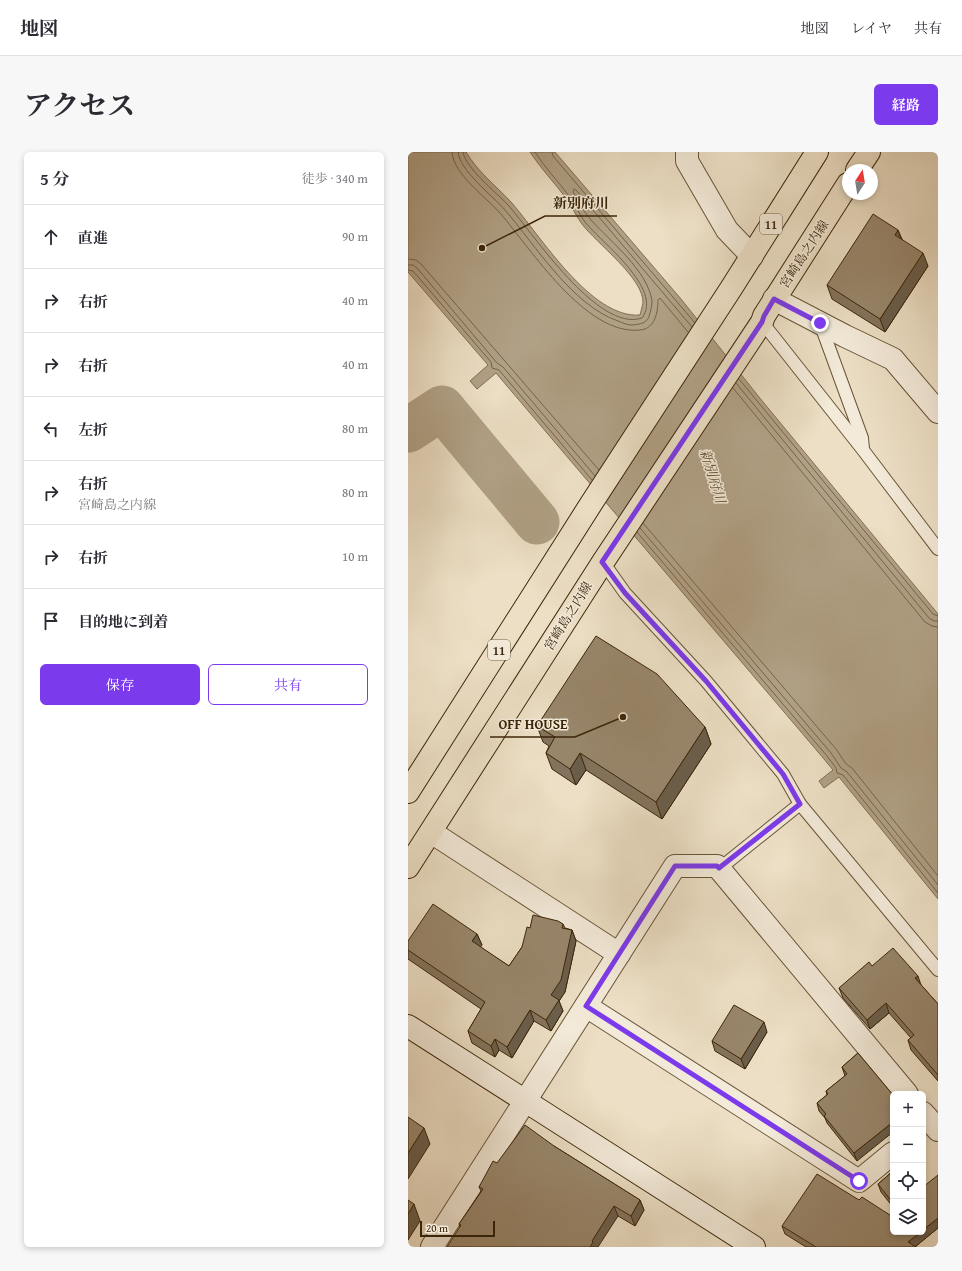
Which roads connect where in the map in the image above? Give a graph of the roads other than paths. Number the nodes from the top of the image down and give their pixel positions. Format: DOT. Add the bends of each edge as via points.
graph roads {
  1 [pos="688,152"];
  2 [pos="816,152"];
  3 [pos="869,152"];
  4 [pos="861,164"];
  5 [pos="842,193"];
  6 [pos="752,256"];
  7 [pos="774,299"];
  8 [pos="762,322"];
  9 [pos="820,323"];
  10 [pos="938,412"];
  11 [pos="864,450"];
  12 [pos="938,549"];
  13 [pos="602,562"];
  14 [pos="408,792"];
  15 [pos="800,804"];
  16 [pos="431,832"];
  17 [pos="408,867"];
  18 [pos="719,868"];
  19 [pos="619,954"];
  20 [pos="938,970"];
  21 [pos="586,1006"];
  22 [pos="408,1026"];
  23 [pos="905,1091"];
  24 [pos="526,1101"];
  25 [pos="890,1155"];
  26 [pos="432,1247"];
  27 [pos="754,1247"];
  1 -- 6 [label="street" via="687,161 728,230"];
  2 -- 6 [label="main road, 11"];
  3 -- 4 [label="main road"];
  5 -- 7 [label="main road, 宮崎島之内線"];
  6 -- 14 [label="main road, 11"];
  7 -- 8 [label="main road, 宮崎島之内線"];
  7 -- 9 [label="street"];
  8 -- 11 [label="lane"];
  8 -- 13 [label="main road, 宮崎島之内線"];
  9 -- 10 [label="street" via="893,359"];
  9 -- 11 [label="lane" via="862,438"];
  11 -- 12 [label="lane"];
  13 -- 15 [label="lane" via="625,593 706,681 783,774"];
  13 -- 16 [label="main road, 宮崎島之内線"];
  15 -- 18 [label="lane"];
  15 -- 20 [label="lane"];
  16 -- 17 [label="main road, 宮崎島之内線"];
  16 -- 19 [label="street"];
  18 -- 19 [label="street" via="675,866"];
  18 -- 23 [label="street"];
  19 -- 21 [label="street"];
  21 -- 24 [label="street"];
  21 -- 25 [label="street" via="859,1181"];
  22 -- 24 [label="street"];
  24 -- 26 [label="street"];
  24 -- 27 [label="street"];
}
